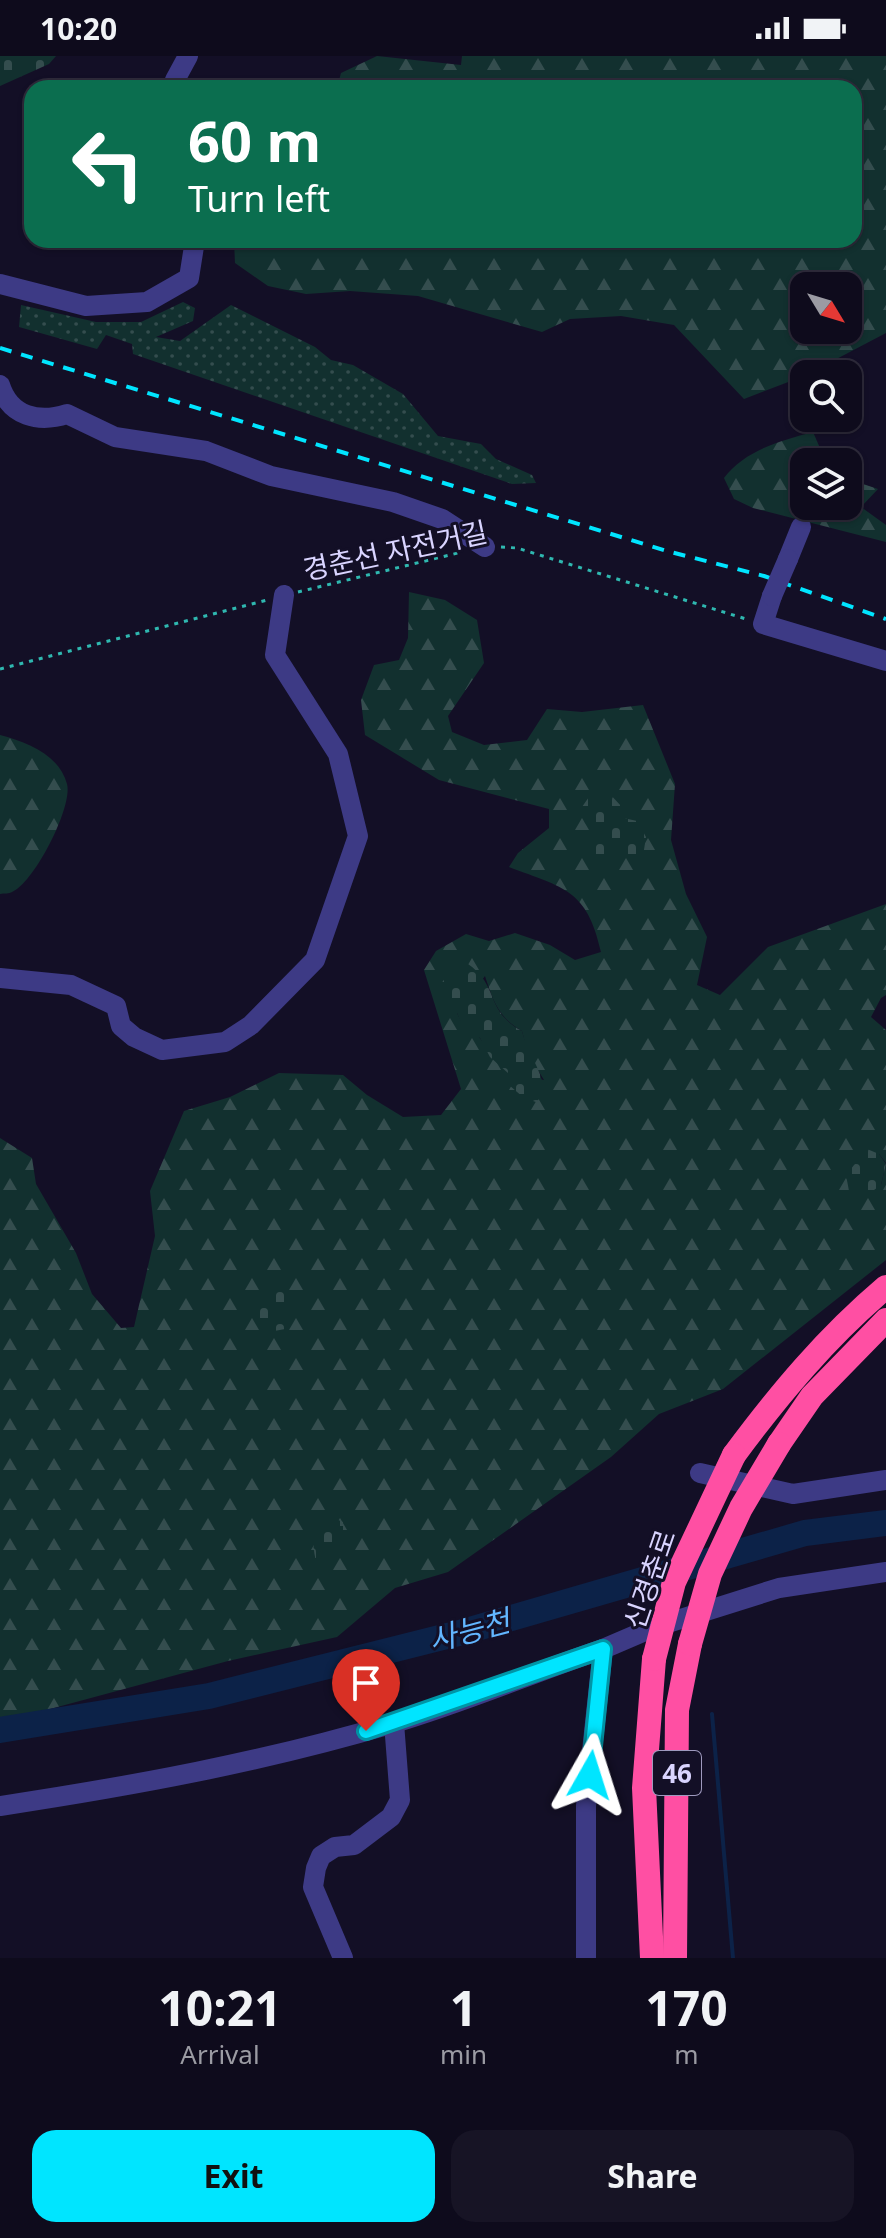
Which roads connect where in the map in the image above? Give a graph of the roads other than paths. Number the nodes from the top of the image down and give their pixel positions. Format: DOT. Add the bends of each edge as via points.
graph roads {
  1 [pos="188,56"];
  2 [pos="175,80"];
  3 [pos="194,248"];
  4 [pos="0,284"];
  5 [pos="0,385"];
  6 [pos="801,527"];
  7 [pos="485,547"];
  8 [pos="284,595"];
  9 [pos="886,661"];
  10 [pos="0,978"];
  11 [pos="886,1287"];
  12 [pos="886,1320"];
  13 [pos="700,1473"];
  14 [pos="886,1480"];
  15 [pos="886,1572"];
  16 [pos="603,1649"];
  17 [pos="394,1723"];
  18 [pos="0,1806"];
  19 [pos="648,1853"];
  20 [pos="676,1903"];
  21 [pos="343,1958"];
  22 [pos="586,1958"];
  23 [pos="635,1958"];
  24 [pos="652,1958"];
  25 [pos="675,1958"];
  26 [pos="689,1958"];
  1 -- 2 [label="street"];
  3 -- 4 [label="street" via="189,278 147,302 86,306"];
  5 -- 7 [label="street" via="27,417 47,421 67,414 115,437 206,451 271,476 393,502 442,519"];
  6 -- 9 [label="street, bridge" via="763,624"];
  8 -- 10 [label="street" via="275,655 338,754 358,836 315,960 251,1025 225,1042 162,1050 121,1026 116,1006 71,985"];
  11 -- 19 [label="highway, 신경춘로 / 46, bridge" via="790,1380 734,1455 674,1582 654,1659 644,1773"];
  12 -- 20 [label="highway, 신경춘로 / 46, bridge" via="812,1396 741,1508 710,1574 677,1710"];
  13 -- 14 [label="street" via="793,1494"];
  15 -- 16 [label="street" via="779,1588"];
  16 -- 17 [label="street"];
  16 -- 22 [label="street" via="586,1806"];
  17 -- 18 [label="street" via="125,1788"];
  17 -- 21 [label="street" via="400,1800 391,1817 354,1845 335,1847 321,1856 316,1868 313,1887"];
  19 -- 23 [label="highway" via="637,1898"];
  19 -- 24 [label="highway, 신경춘로 / 46"];
  20 -- 25 [label="highway, 신경춘로 / 46"];
  20 -- 26 [label="highway"];
}
